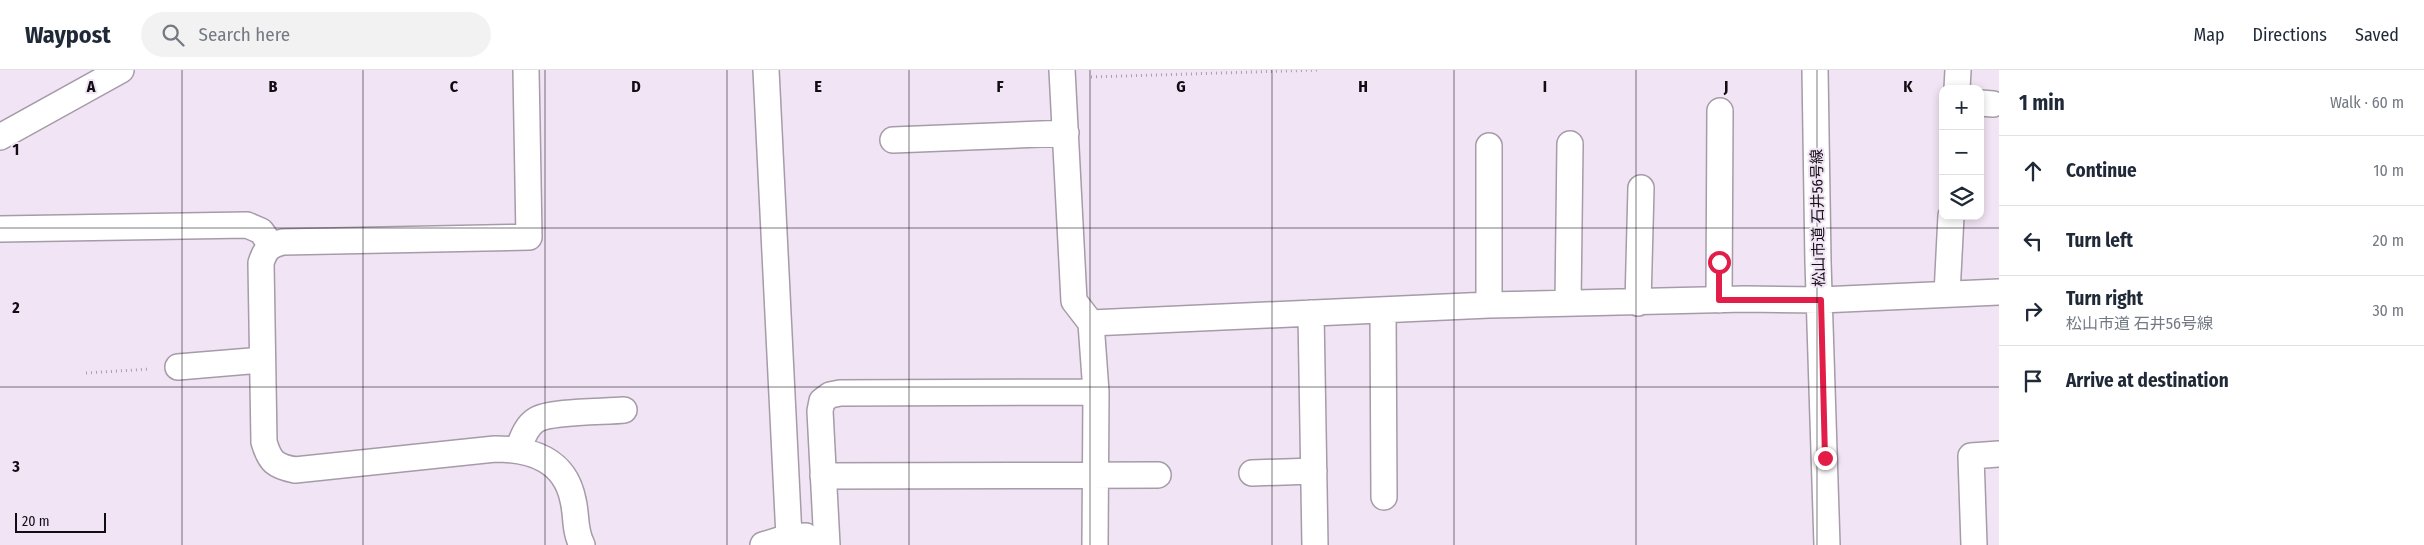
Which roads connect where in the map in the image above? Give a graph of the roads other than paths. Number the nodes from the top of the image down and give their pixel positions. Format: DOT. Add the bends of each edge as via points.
graph roads {
  1 [pos="121,70"];
  2 [pos="526,70"];
  3 [pos="766,70"];
  4 [pos="1815,70"];
  5 [pos="1958,70"];
  6 [pos="1062,74"];
  7 [pos="1957,85"];
  8 [pos="1720,111"];
  9 [pos="1066,133"];
  10 [pos="0,137"];
  11 [pos="893,140"];
  12 [pos="1570,144"];
  13 [pos="1489,146"];
  14 [pos="1640,188"];
  15 [pos="1951,220"];
  16 [pos="0,229"];
  17 [pos="271,245"];
  18 [pos="1999,292"];
  19 [pos="1947,294"];
  20 [pos="1719,300"];
  21 [pos="1821,300"];
  22 [pos="1568,303"];
  23 [pos="1638,303"];
  24 [pos="1489,305"];
  25 [pos="1383,310"];
  26 [pos="1311,313"];
  27 [pos="1091,323"];
  28 [pos="262,360"];
  29 [pos="178,367"];
  30 [pos="1096,392"];
  31 [pos="624,410"];
  32 [pos="518,449"];
  33 [pos="1999,454"];
  34 [pos="1252,472"];
  35 [pos="1314,472"];
  36 [pos="1095,474"];
  37 [pos="1158,474"];
  38 [pos="823,476"];
  39 [pos="1384,498"];
  40 [pos="789,537"];
  41 [pos="827,540"];
  42 [pos="582,545"];
  43 [pos="763,545"];
  44 [pos="1095,545"];
  45 [pos="1315,545"];
  46 [pos="1827,545"];
  47 [pos="1974,545"];
  1 -- 10 [label="street"];
  2 -- 17 [label="street" via="529,237 283,242"];
  3 -- 40 [label="street"];
  4 -- 21 [label="street, 松山市道 石井56号線"];
  5 -- 7 [label="street"];
  6 -- 9 [label="street"];
  8 -- 20 [label="street"];
  9 -- 11 [label="street"];
  9 -- 27 [label="street" via="1074,300"];
  12 -- 22 [label="street"];
  13 -- 24 [label="street"];
  14 -- 23 [label="street"];
  15 -- 19 [label="street"];
  16 -- 17 [label="street" via="247,225 261,231"];
  17 -- 28 [label="street" via="261,263"];
  18 -- 19 [label="street"];
  19 -- 21 [label="street"];
  20 -- 21 [label="street"];
  20 -- 23 [label="street"];
  21 -- 46 [label="street, 松山市道 石井56号線"];
  22 -- 23 [label="street"];
  22 -- 24 [label="street"];
  24 -- 25 [label="street"];
  25 -- 26 [label="street"];
  25 -- 39 [label="street"];
  26 -- 27 [label="street"];
  26 -- 35 [label="street"];
  27 -- 30 [label="street"];
  28 -- 29 [label="street"];
  28 -- 32 [label="street" via="264,442 268,455 278,466 295,470"];
  30 -- 36 [label="street"];
  30 -- 38 [label="street" via="830,395 822,401 820,411"];
  31 -- 32 [label="street" via="550,415 536,420 526,430"];
  32 -- 42 [label="street" via="555,465 568,481 574,502 576,535"];
  33 -- 47 [label="street" via="1970,456"];
  34 -- 35 [label="street"];
  35 -- 45 [label="street"];
  36 -- 37 [label="street"];
  36 -- 38 [label="street"];
  36 -- 44 [label="street"];
  38 -- 41 [label="street"];
  40 -- 41 [label="street"];
  40 -- 43 [label="street"];
}
